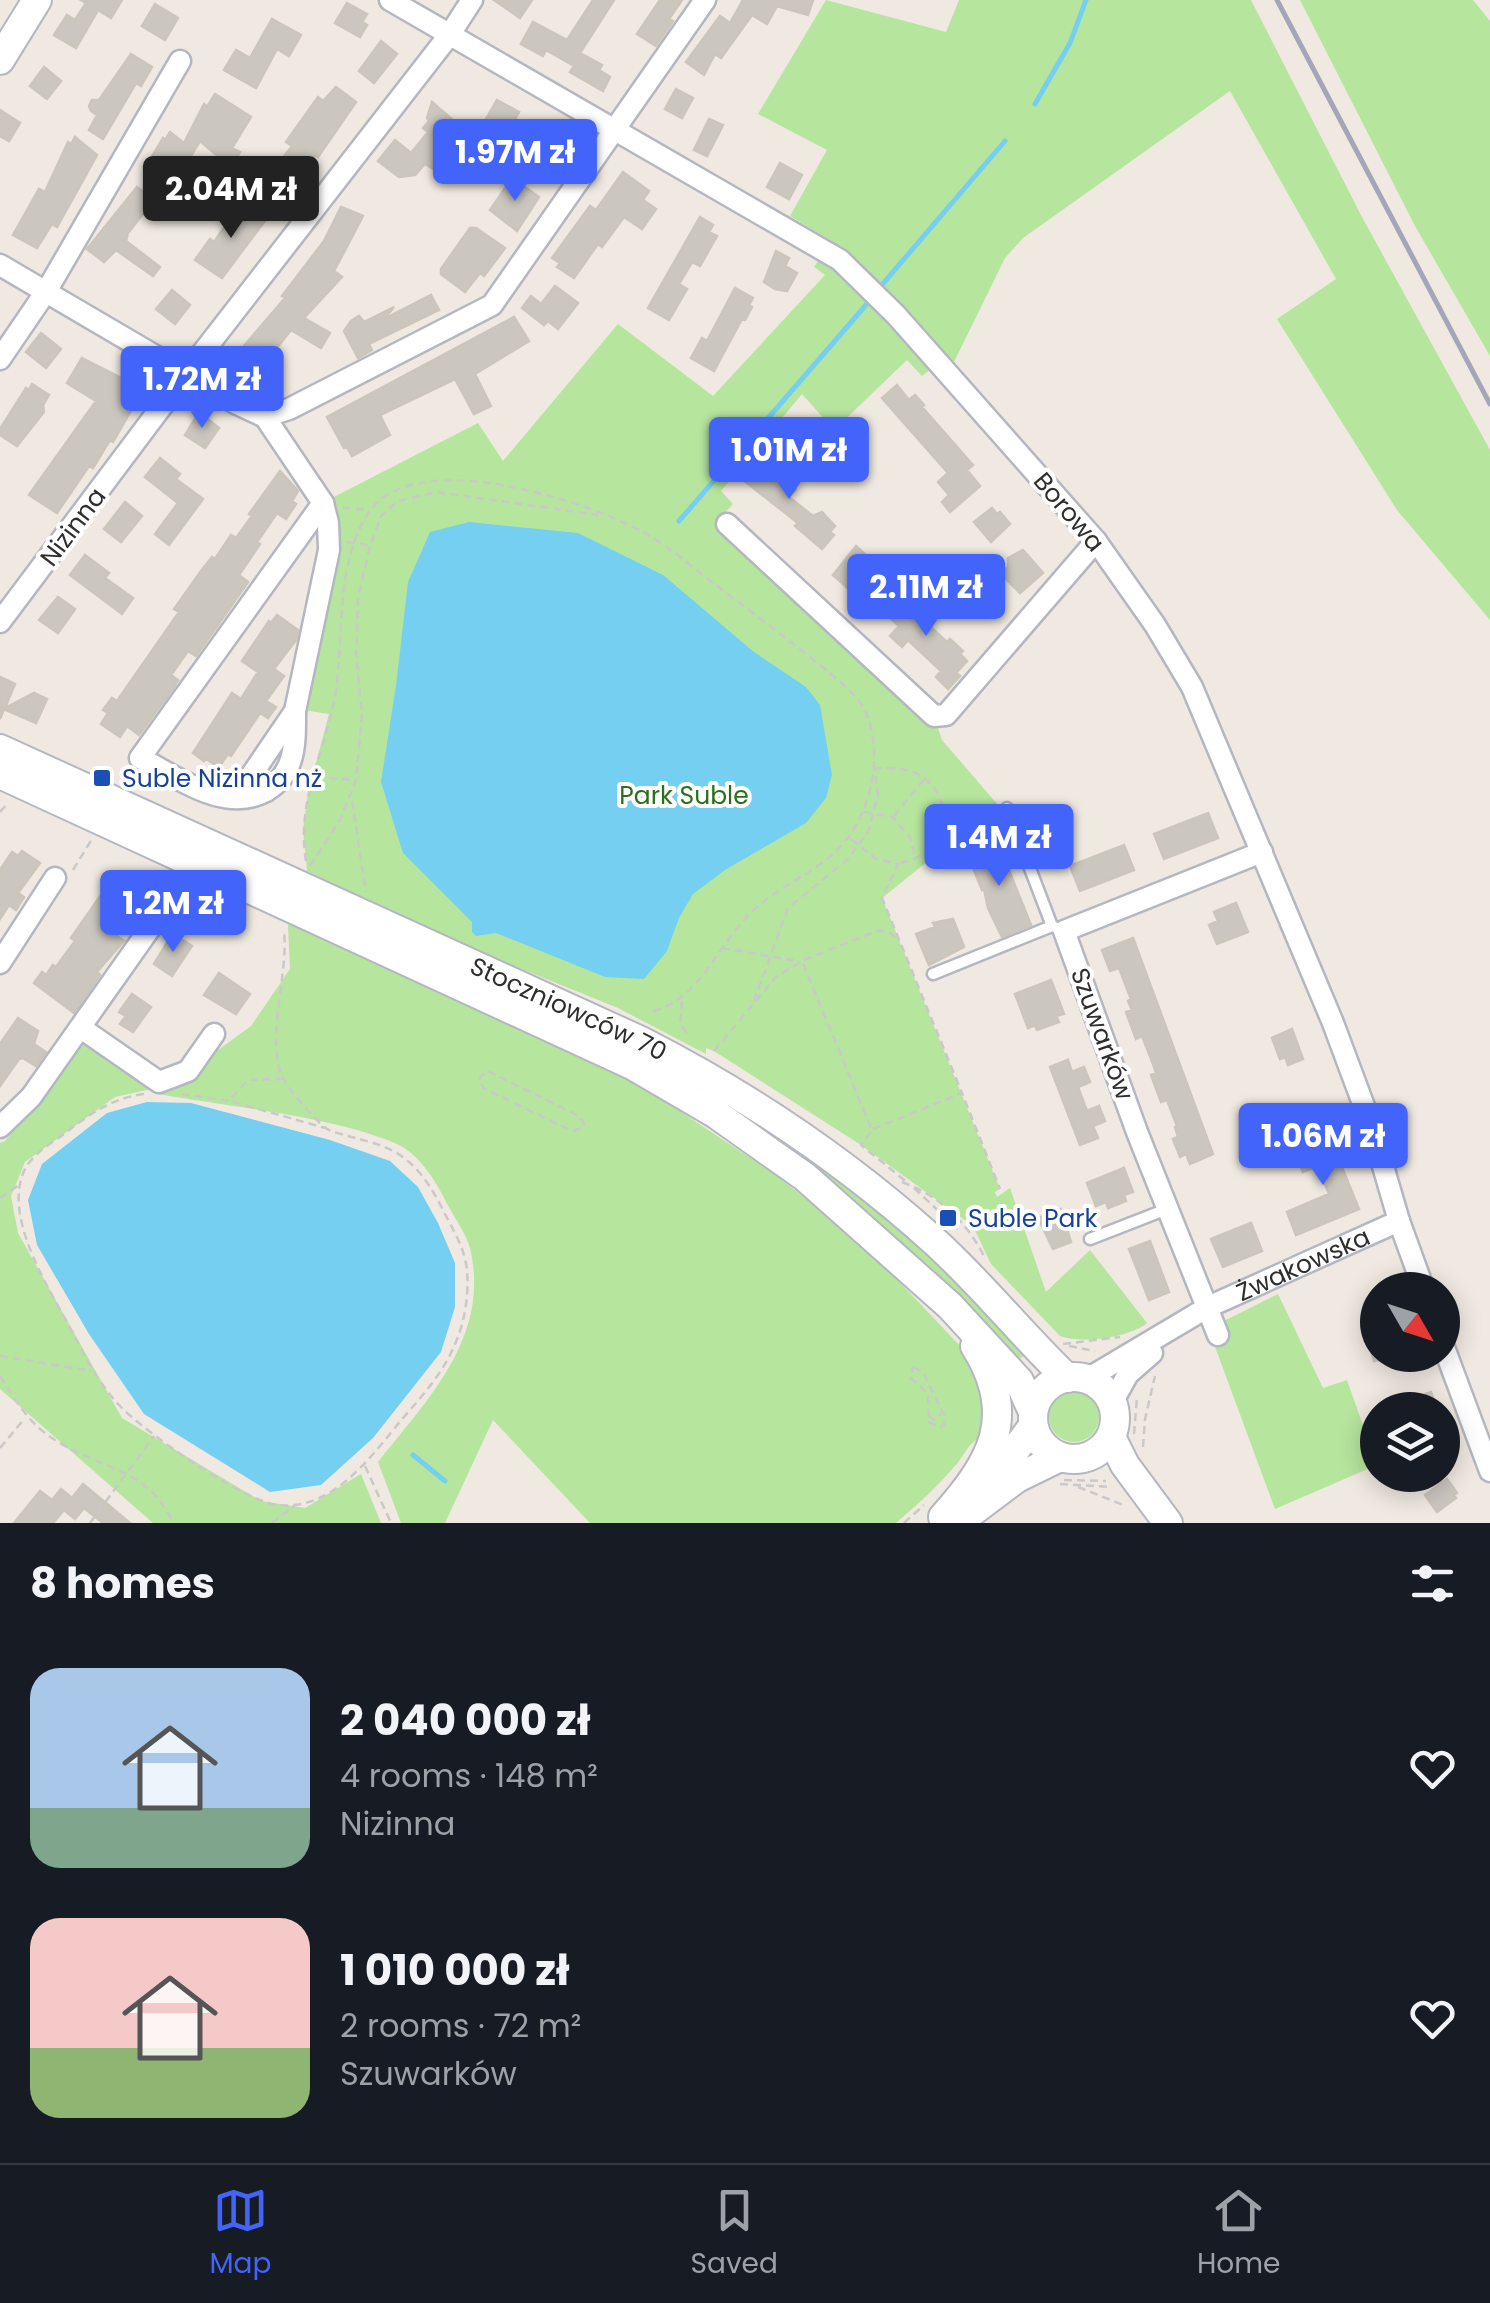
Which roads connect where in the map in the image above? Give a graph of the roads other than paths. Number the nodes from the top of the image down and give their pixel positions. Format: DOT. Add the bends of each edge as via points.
graph roads {
  1 [pos="37,0"];
  2 [pos="390,0"];
  3 [pos="472,0"];
  4 [pos="705,0"];
  5 [pos="450,34"];
  6 [pos="0,60"];
  7 [pos="180,61"];
  8 [pos="614,130"];
  9 [pos="0,265"];
  10 [pos="46,290"];
  11 [pos="0,359"];
  12 [pos="186,374"];
  13 [pos="265,417"];
  14 [pos="324,507"];
  15 [pos="726,524"];
  16 [pos="1096,541"];
  17 [pos="0,622"];
  18 [pos="295,711"];
  19 [pos="0,749"];
  20 [pos="266,782"];
  21 [pos="7,785"];
  22 [pos="1007,808"];
  23 [pos="1262,852"];
  24 [pos="55,878"];
  25 [pos="165,907"];
  26 [pos="1058,928"];
  27 [pos="0,963"];
  28 [pos="932,974"];
  29 [pos="81,1028"];
  30 [pos="214,1034"];
  31 [pos="0,1127"];
  32 [pos="1168,1208"];
  33 [pos="1399,1221"];
  34 [pos="1090,1239"];
  35 [pos="1417,1272"];
  36 [pos="950,1306"];
  37 [pos="1208,1307"];
  38 [pos="1218,1335"];
  39 [pos="1453,1372"];
  40 [pos="1077,1378"];
  41 [pos="1112,1403"];
  42 [pos="1033,1420"];
  43 [pos="1123,1436"];
  44 [pos="1090,1456"];
  45 [pos="1061,1469"];
  46 [pos="1490,1471"];
  47 [pos="954,1521"];
  48 [pos="1163,1522"];
  1 -- 6 [label="street"];
  2 -- 5 [label="street, Borowa"];
  3 -- 5 [label="street, Nizinna"];
  4 -- 8 [label="street"];
  5 -- 8 [label="street, Borowa"];
  5 -- 12 [label="street, Nizinna"];
  7 -- 10 [label="street"];
  8 -- 13 [label="street" via="492,305"];
  8 -- 16 [label="street, Borowa" via="840,260"];
  9 -- 10 [label="street"];
  10 -- 11 [label="street"];
  10 -- 12 [label="street"];
  12 -- 13 [label="street"];
  12 -- 17 [label="street, Nizinna"];
  13 -- 14 [label="street"];
  14 -- 18 [label="street" via="329,550"];
  14 -- 20 [label="street" via="140,758 218,797"];
  15 -- 16 [label="street" via="934,716 946,716"];
  16 -- 23 [label="street, Borowa" via="1192,687"];
  18 -- 20 [label="street"];
  18 -- 20 [label="street" via="288,772"];
  19 -- 40 [label="street, Stoczniowców 70" via="641,1041 733,1091 841,1164 935,1242"];
  21 -- 36 [label="street, Stoczniowców 70" via="632,1064 805,1177"];
  22 -- 26 [label="lane"];
  23 -- 26 [label="street"];
  23 -- 33 [label="street, Borowa" via="1334,1024"];
  24 -- 27 [label="street"];
  25 -- 29 [label="street"];
  26 -- 28 [label="lane"];
  26 -- 32 [label="street, Szuwarków"];
  29 -- 30 [label="street" via="160,1082 188,1070"];
  29 -- 31 [label="street"];
  32 -- 34 [label="lane"];
  32 -- 37 [label="street, Szuwarków"];
  33 -- 35 [label="street, Borowa"];
  33 -- 37 [label="street, Żwakowska"];
  36 -- 42 [label="street, Stoczniowców 70" via="1019,1380"];
  36 -- 47 [label="street" via="984,1359 998,1411 993,1444"];
  37 -- 38 [label="street, Szuwarków"];
  37 -- 40 [label="street, Żwakowska"];
  37 -- 41 [label="street, Żwakowska" via="1134,1368"];
  39 -- 46 [label="street"];
  40 -- 41 [label="street" via="1106,1392"];
  40 -- 42 [label="street" via="1045,1390"];
  41 -- 43 [label="street"];
  42 -- 45 [label="street"];
  42 -- 47 [label="street"];
  43 -- 44 [label="street"];
  43 -- 48 [label="street" via="1124,1465"];
  44 -- 45 [label="street"];
  44 -- 48 [label="street"];
  45 -- 47 [label="street" via="1017,1478"];
}
